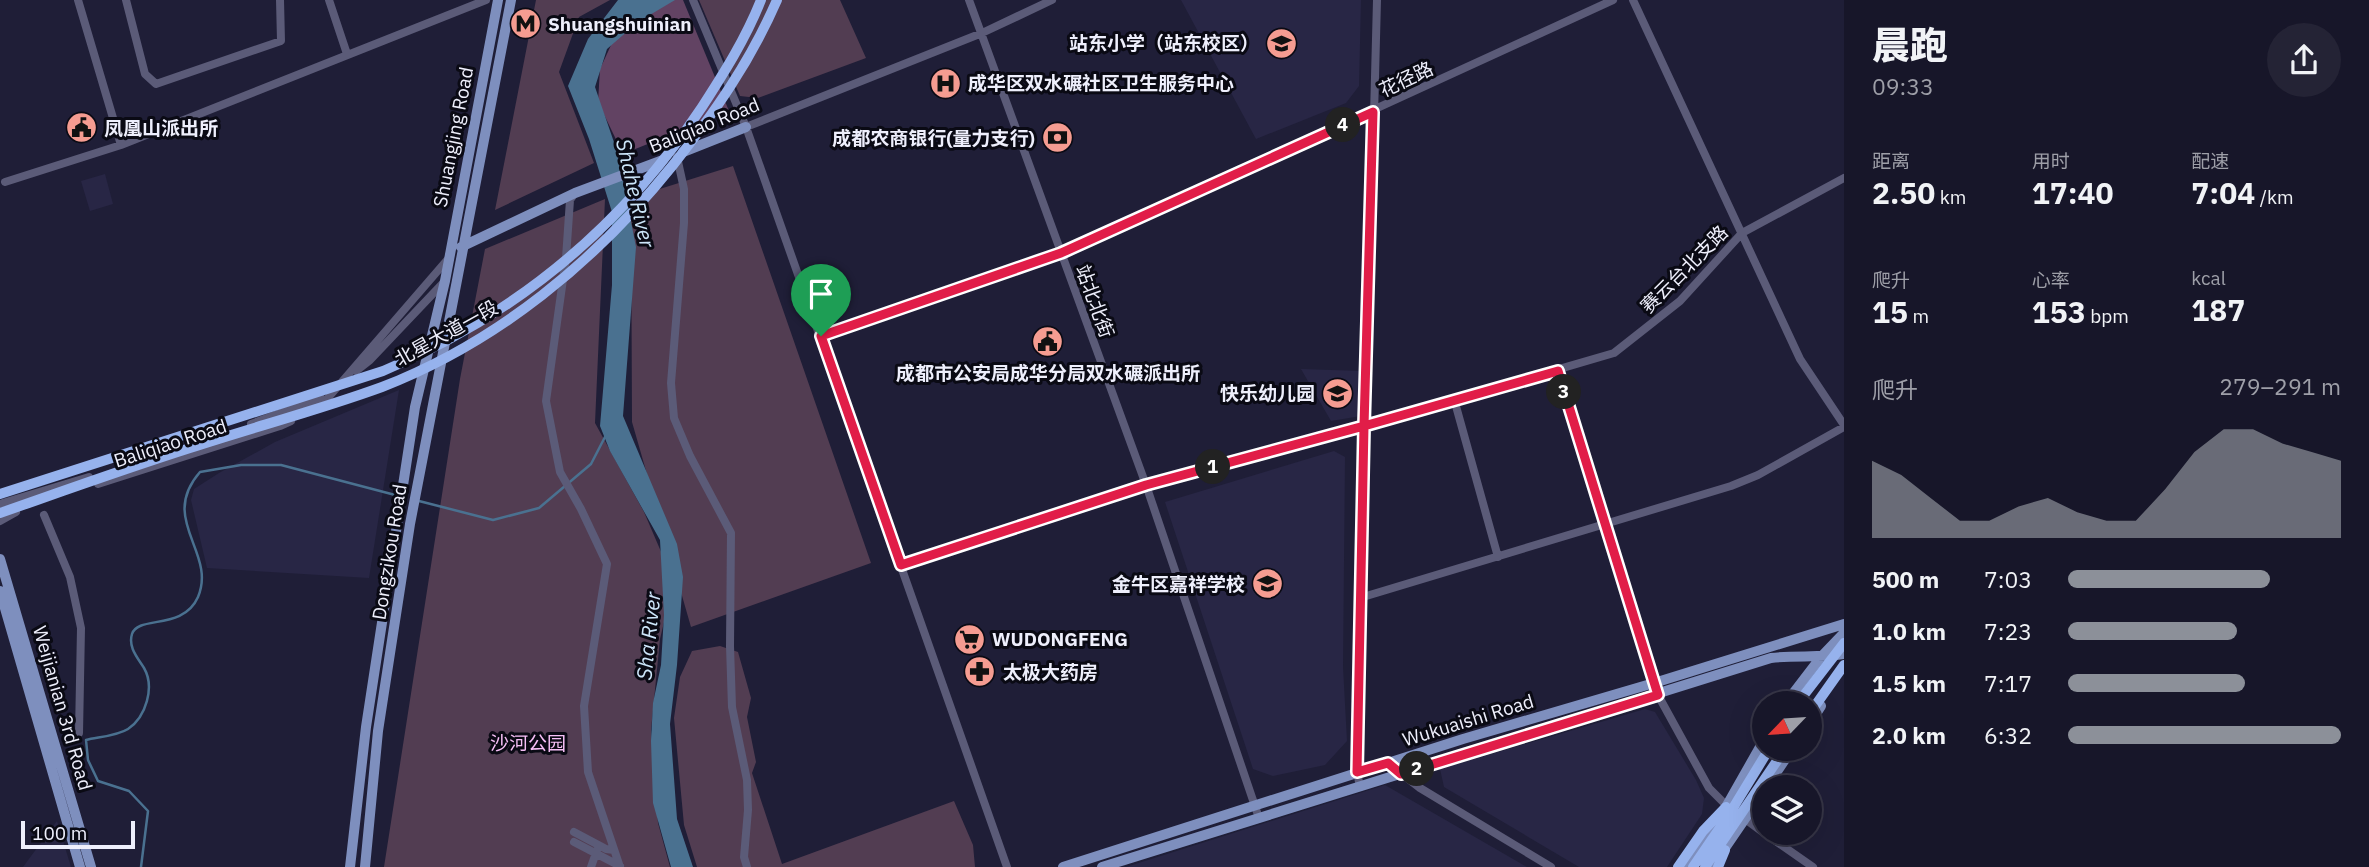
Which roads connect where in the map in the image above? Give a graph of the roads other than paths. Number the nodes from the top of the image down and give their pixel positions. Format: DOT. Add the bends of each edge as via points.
graph roads {
  1 [pos="78,0"];
  2 [pos="126,0"];
  3 [pos="280,0"];
  4 [pos="329,0"];
  5 [pos="486,0"];
  6 [pos="498,0"];
  7 [pos="511,0"];
  8 [pos="693,0"];
  9 [pos="761,0"];
  10 [pos="777,0"];
  11 [pos="969,0"];
  12 [pos="1052,0"];
  13 [pos="1377,0"];
  14 [pos="1613,0"];
  15 [pos="1633,0"];
  16 [pos="982,33"];
  17 [pos="347,54"];
  18 [pos="1373,112"];
  19 [pos="746,127"];
  20 [pos="121,145"];
  21 [pos="676,154"];
  22 [pos="1844,178"];
  23 [pos="5,182"];
  24 [pos="575,193"];
  25 [pos="1742,233"];
  26 [pos="464,245"];
  27 [pos="1061,253"];
  28 [pos="448,259"];
  29 [pos="444,281"];
  30 [pos="821,336"];
  31 [pos="1558,371"];
  32 [pos="341,383"];
  33 [pos="1454,399"];
  34 [pos="1364,426"];
  35 [pos="1844,426"];
  36 [pos="1146,485"];
  37 [pos="0,493"];
  38 [pos="0,504"];
  39 [pos="0,513"];
  40 [pos="44,515"];
  41 [pos="0,520"];
  42 [pos="1604,526"];
  43 [pos="1498,557"];
  44 [pos="0,559"];
  45 [pos="901,565"];
  46 [pos="0,591"];
  47 [pos="1363,597"];
  48 [pos="1844,624"];
  49 [pos="1844,634"];
  50 [pos="1844,643"];
  51 [pos="1844,654"];
  52 [pos="1821,657"];
  53 [pos="1844,664"];
  54 [pos="1844,671"];
  55 [pos="1654,683"];
  56 [pos="1795,691"];
  57 [pos="1807,691"];
  58 [pos="1658,695"];
  59 [pos="1822,696"];
  60 [pos="1822,705"];
  61 [pos="79,733"];
  62 [pos="1752,761"];
  63 [pos="1762,761"];
  64 [pos="1777,761"];
  65 [pos="1388,763"];
  66 [pos="1357,772"];
  67 [pos="1401,774"];
  68 [pos="1360,786"];
  69 [pos="1254,805"];
  70 [pos="1726,807"];
  71 [pos="1752,809"];
  72 [pos="1259,818"];
  73 [pos="1745,820"];
  74 [pos="1752,825"];
  75 [pos="574,832"];
  76 [pos="573,842"];
  77 [pos="1781,845"];
  78 [pos="597,849"];
  79 [pos="614,850"];
  80 [pos="1725,850"];
  81 [pos="80,867"];
  82 [pos="91,867"];
  83 [pos="350,867"];
  84 [pos="365,867"];
  85 [pos="591,867"];
  86 [pos="620,867"];
  87 [pos="747,867"];
  88 [pos="1007,867"];
  89 [pos="1063,867"];
  90 [pos="1102,867"];
  91 [pos="1551,867"];
  92 [pos="1678,867"];
  93 [pos="1687,867"];
  94 [pos="1693,867"];
  95 [pos="1705,867"];
  96 [pos="1712,867"];
  97 [pos="1718,867"];
  98 [pos="1813,867"];
  1 -- 20 [label="street"];
  2 -- 3 [label="street" via="145,74 156,84 281,41"];
  4 -- 17 [label="street"];
  5 -- 17 [label="street"];
  6 -- 28 [label="main road, Shuangjing Road"];
  7 -- 26 [label="main road, Shuangjing Road"];
  8 -- 19 [label="street"];
  9 -- 37 [label="highway, 北星大道一段" via="734,56 680,140 614,218 556,270 491,316 383,372"];
  10 -- 39 [label="highway, 北星大道一段" via="739,75 640,205 611,236 522,311 383,386"];
  11 -- 16 [label="street, 站北北街"];
  12 -- 16 [label="street, Baliqiao Road"];
  13 -- 18 [label="street"];
  14 -- 18 [label="street, 花径路"];
  15 -- 25 [label="street"];
  16 -- 19 [label="street, Baliqiao Road"];
  16 -- 27 [label="street, 站北北街"];
  17 -- 20 [label="street"];
  18 -- 27 [label="street, 花径路"];
  18 -- 34 [label="street"];
  19 -- 21 [label="main road, Baliqiao Road"];
  19 -- 30 [label="street"];
  20 -- 23 [label="street"];
  21 -- 24 [label="main road, Baliqiao Road"];
  21 -- 87 [label="street" via="684,211 671,383 674,418 732,533 732,707 747,780"];
  22 -- 25 [label="street, 赛云台北支路"];
  24 -- 26 [label="main road, Baliqiao Road"];
  24 -- 79 [label="street" via="570,200 546,401 560,472 607,564 584,706 588,772"];
  25 -- 31 [label="street, 赛云台北支路" via="1679,301 1628,344 1615,353"];
  25 -- 35 [label="street" via="1800,359"];
  26 -- 28 [label="main road, Baliqiao Road"];
  26 -- 84 [label="main road, Dongzikou Road" via="411,524 378,731"];
  27 -- 30 [label="street, 花径路"];
  27 -- 36 [label="street, 站北北街"];
  28 -- 29 [label="main road, Shuangjing Road"];
  28 -- 32 [label="street, Baliqiao Road"];
  29 -- 32 [label="street, Baliqiao Road" via="370,360"];
  29 -- 83 [label="main road, Dongzikou Road" via="404,475"];
  30 -- 45 [label="street"];
  31 -- 33 [label="street, 赛云台北支路"];
  31 -- 42 [label="street"];
  32 -- 37 [label="street, Baliqiao Road" via="282,398 225,426"];
  32 -- 38 [label="street, Baliqiao Road" via="310,403"];
  32 -- 41 [label="street, Baliqiao Road" via="327,399 280,426 23,508"];
  33 -- 34 [label="street, 赛云台北支路"];
  33 -- 43 [label="street"];
  34 -- 36 [label="street, 赛云台北支路"];
  34 -- 47 [label="street"];
  35 -- 42 [label="street" via="1758,475"];
  36 -- 45 [label="street, 赛云台北支路"];
  36 -- 69 [label="street, 站北北街"];
  40 -- 61 [label="street" via="70,577 81,628"];
  42 -- 43 [label="street"];
  42 -- 55 [label="street"];
  43 -- 47 [label="street"];
  44 -- 82 [label="main road, Weijianian 3rd Road"];
  45 -- 88 [label="street"];
  46 -- 81 [label="main road"];
  47 -- 66 [label="street"];
  48 -- 55 [label="main road, Wukuaishi Road"];
  49 -- 52 [label="main road"];
  50 -- 57 [label="highway"];
  51 -- 52 [label="main road, Wukuaishi Road"];
  52 -- 56 [label="main road"];
  52 -- 58 [label="main road, Wukuaishi Road" via="1771,658"];
  53 -- 59 [label="highway"];
  54 -- 60 [label="main road"];
  55 -- 58 [label="street"];
  55 -- 65 [label="main road, Wukuaishi Road"];
  58 -- 67 [label="main road, Wukuaishi Road"];
  58 -- 70 [label="street" via="1709,789"];
  62 -- 70 [label="main road"];
  63 -- 94 [label="highway"];
  64 -- 95 [label="highway"];
  65 -- 66 [label="main road, Wukuaishi Road"];
  65 -- 67 [label="street"];
  66 -- 68 [label="street"];
  66 -- 69 [label="main road, Wukuaishi Road"];
  67 -- 68 [label="main road, Wukuaishi Road"];
  67 -- 91 [label="street"];
  68 -- 72 [label="main road, Wukuaishi Road"];
  69 -- 72 [label="street, 站北北街"];
  69 -- 89 [label="main road, Wukuaishi Road"];
  70 -- 73 [label="street"];
  70 -- 92 [label="highway"];
  70 -- 93 [label="main road"];
  71 -- 73 [label="main road"];
  72 -- 90 [label="main road, Wukuaishi Road"];
  73 -- 74 [label="street"];
  73 -- 80 [label="main road"];
  75 -- 78 [label="street"];
  76 -- 78 [label="street"];
  77 -- 98 [label="street"];
  78 -- 79 [label="street"];
  78 -- 85 [label="street"];
  78 -- 86 [label="street"];
  79 -- 86 [label="street"];
  80 -- 96 [label="main road"];
  80 -- 97 [label="highway"];
}
